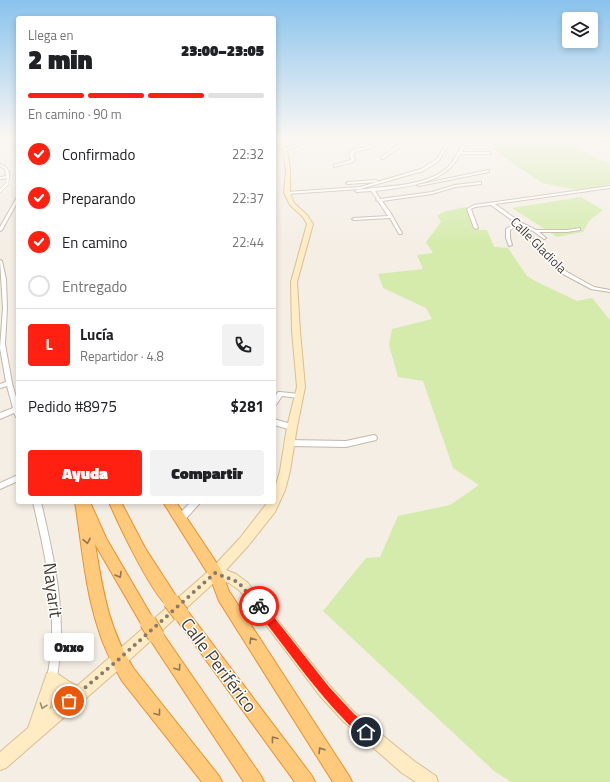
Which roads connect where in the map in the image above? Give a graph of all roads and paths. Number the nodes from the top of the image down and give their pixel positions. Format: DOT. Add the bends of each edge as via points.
graph roads {
  1 [pos="8,173"];
  2 [pos="288,173"];
  3 [pos="410,173"];
  4 [pos="438,173"];
  5 [pos="477,173"];
  6 [pos="8,177"];
  7 [pos="0,178"];
  8 [pos="385,181"];
  9 [pos="348,183"];
  10 [pos="480,183"];
  11 [pos="404,186"];
  12 [pos="610,187"];
  13 [pos="0,191"];
  14 [pos="332,191"];
  15 [pos="373,191"];
  16 [pos="287,193"];
  17 [pos="378,200"];
  18 [pos="16,201"];
  19 [pos="492,204"];
  20 [pos="391,217"];
  21 [pos="354,219"];
  22 [pos="2,221"];
  23 [pos="519,224"];
  24 [pos="476,228"];
  25 [pos="579,229"];
  26 [pos="0,230"];
  27 [pos="535,231"];
  28 [pos="400,233"];
  29 [pos="544,238"];
  30 [pos="510,245"];
  31 [pos="0,261"];
  32 [pos="2,280"];
  33 [pos="610,292"];
  34 [pos="3,309"];
  35 [pos="1,344"];
  36 [pos="10,383"];
  37 [pos="0,386"];
  38 [pos="299,396"];
  39 [pos="276,400"];
  40 [pos="16,408"];
  41 [pos="16,412"];
  42 [pos="0,416"];
  43 [pos="276,423"];
  44 [pos="292,427"];
  45 [pos="374,438"];
  46 [pos="289,443"];
  47 [pos="16,479"];
  48 [pos="0,486"];
  49 [pos="276,498"];
  50 [pos="37,504"];
  51 [pos="83,504"];
  52 [pos="84,504"];
  53 [pos="116,504"];
  54 [pos="170,504"];
  55 [pos="194,504"];
  56 [pos="273,504"];
  57 [pos="180,519"];
  58 [pos="215,573"];
  59 [pos="118,660"];
  60 [pos="52,678"];
  61 [pos="78,694"];
  62 [pos="33,733"];
  63 [pos="0,762"];
  64 [pos="213,782"];
  65 [pos="255,782"];
  66 [pos="306,782"];
  67 [pos="343,782"];
  68 [pos="430,782"];
  1 -- 6 [label="street"];
  2 -- 16 [label="main road"];
  3 -- 8 [label="street"];
  4 -- 11 [label="street"];
  5 -- 11 [label="street"];
  6 -- 7 [label="street"];
  6 -- 13 [label="street" via="7,184"];
  8 -- 9 [label="street"];
  8 -- 14 [label="street"];
  10 -- 17 [label="street"];
  11 -- 15 [label="street"];
  12 -- 19 [label="street"];
  14 -- 15 [label="street"];
  14 -- 16 [label="street"];
  15 -- 17 [label="street"];
  16 -- 38 [label="main road" via="292,204 310,224 294,282 301,380"];
  17 -- 20 [label="street"];
  18 -- 22 [label="street"];
  19 -- 23 [label="street, Calle Gladiola"];
  19 -- 24 [label="street" via="469,209"];
  20 -- 21 [label="street"];
  20 -- 28 [label="street"];
  22 -- 26 [label="street"];
  23 -- 27 [label="street"];
  23 -- 30 [label="street" via="508,229"];
  23 -- 33 [label="street, Calle Gladiola" via="539,249 565,273 593,288"];
  25 -- 27 [label="street"];
  27 -- 29 [label="street"];
  31 -- 32 [label="street"];
  32 -- 34 [label="street"];
  34 -- 35 [label="street"];
  35 -- 36 [label="street"];
  36 -- 37 [label="street"];
  36 -- 40 [label="street"];
  38 -- 39 [label="street" via="280,394"];
  38 -- 44 [label="main road"];
  41 -- 42 [label="street"];
  43 -- 44 [label="street"];
  44 -- 46 [label="main road"];
  45 -- 46 [label="street" via="346,444"];
  46 -- 49 [label="main road" via="285,472"];
  47 -- 48 [label="street"];
  50 -- 60 [label="street, Nayarit" via="52,572 57,618 58,640"];
  51 -- 59 [label="highway, one-way" via="99,603 106,631"];
  52 -- 65 [label="highway, Calle Periférico, one-way" via="101,543 152,629"];
  66 -- 53 [label="highway, Calle Periférico, one-way" via="145,562"];
  54 -- 57 [label="highway"];
  55 -- 57 [label="street"];
  56 -- 58 [label="main road" via="244,542"];
  57 -- 58 [label="highway"];
  58 -- 59 [label="main road"];
  67 -- 58 [label="highway, one-way" via="224,596"];
  58 -- 68 [label="main road" via="232,578 244,587 325,691 349,717 408,767"];
  59 -- 61 [label="main road"];
  59 -- 64 [label="highway, one-way"];
  60 -- 61 [label="main road" via="64,688"];
  60 -- 62 [label="main road, one-way"];
  61 -- 62 [label="main road"];
  62 -- 63 [label="main road"];
}
